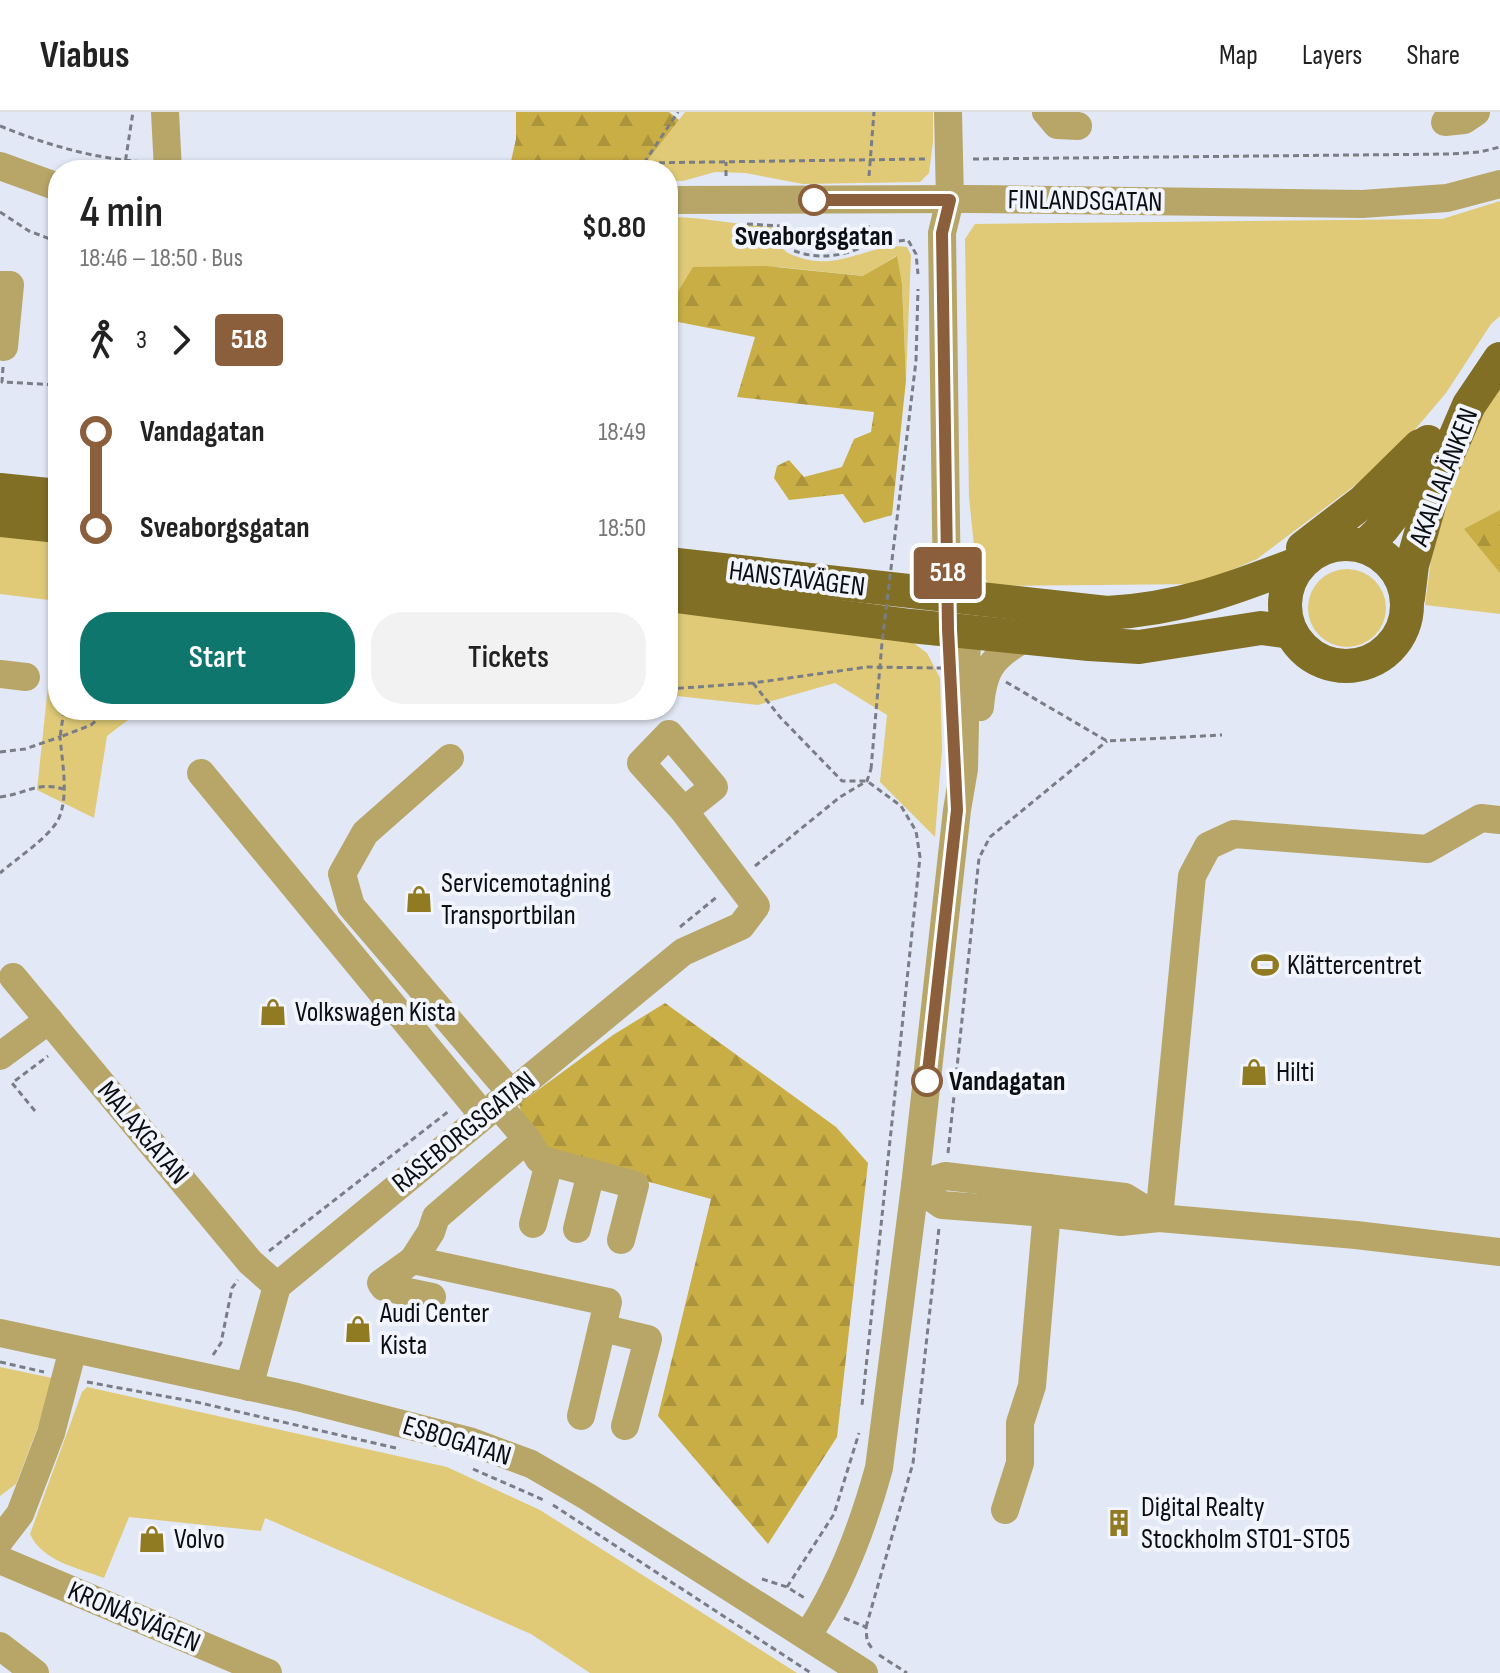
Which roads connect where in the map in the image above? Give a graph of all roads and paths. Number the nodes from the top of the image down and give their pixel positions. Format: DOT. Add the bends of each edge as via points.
graph roads {
  1 [pos="133,112"];
  2 [pos="165,112"];
  3 [pos="678,112"];
  4 [pos="874,112"];
  5 [pos="948,112"];
  6 [pos="1046,112"];
  7 [pos="1476,112"];
  8 [pos="1445,122"];
  9 [pos="0,126"];
  10 [pos="1078,126"];
  11 [pos="1500,147"];
  12 [pos="925,159"];
  13 [pos="968,159"];
  14 [pos="119,160"];
  15 [pos="126,160"];
  16 [pos="167,160"];
  17 [pos="646,160"];
  18 [pos="868,160"];
  19 [pos="726,162"];
  20 [pos="678,163"];
  21 [pos="0,166"];
  22 [pos="726,180"];
  23 [pos="48,183"];
  24 [pos="1500,184"];
  25 [pos="869,187"];
  26 [pos="678,200"];
  27 [pos="950,200"];
  28 [pos="785,201"];
  29 [pos="0,212"];
  30 [pos="868,225"];
  31 [pos="48,238"];
  32 [pos="868,244"];
  33 [pos="0,285"];
  34 [pos="1500,331"];
  35 [pos="4,347"];
  36 [pos="1500,359"];
  37 [pos="48,384"];
  38 [pos="1432,435"];
  39 [pos="0,490"];
  40 [pos="48,495"];
  41 [pos="0,520"];
  42 [pos="48,525"];
  43 [pos="1364,546"];
  44 [pos="1302,562"];
  45 [pos="678,566"];
  46 [pos="1264,577"];
  47 [pos="678,596"];
  48 [pos="1407,602"];
  49 [pos="957,614"];
  50 [pos="1291,632"];
  51 [pos="1025,638"];
  52 [pos="753,683"];
  53 [pos="63,720"];
  54 [pos="97,720"];
  55 [pos="60,737"];
  56 [pos="0,752"];
  57 [pos="450,758"];
  58 [pos="871,769"];
  59 [pos="964,769"];
  60 [pos="201,773"];
  61 [pos="63,789"];
  62 [pos="0,797"];
  63 [pos="957,810"];
  64 [pos="684,811"];
  65 [pos="1500,820"];
  66 [pos="0,873"];
  67 [pos="13,977"];
  68 [pos="58,1031"];
  69 [pos="0,1056"];
  70 [pos="497,1104"];
  71 [pos="35,1111"];
  72 [pos="527,1139"];
  73 [pos="549,1163"];
  74 [pos="591,1173"];
  75 [pos="915,1186"];
  76 [pos="1048,1200"];
  77 [pos="1159,1218"];
  78 [pos="533,1224"];
  79 [pos="577,1229"];
  80 [pos="621,1240"];
  81 [pos="1500,1252"];
  82 [pos="413,1260"];
  83 [pos="277,1286"];
  84 [pos="432,1297"];
  85 [pos="602,1328"];
  86 [pos="0,1333"];
  87 [pos="73,1349"];
  88 [pos="0,1362"];
  89 [pos="67,1378"];
  90 [pos="249,1387"];
  91 [pos="861,1415"];
  92 [pos="581,1416"];
  93 [pos="625,1426"];
  94 [pos="860,1430"];
  95 [pos="411,1451"];
  96 [pos="470,1467"];
  97 [pos="1005,1510"];
  98 [pos="10,1511"];
  99 [pos="0,1540"];
  100 [pos="0,1560"];
  101 [pos="787,1587"];
  102 [pos="807,1636"];
  103 [pos="0,1646"];
  104 [pos="260,1672"];
  105 [pos="35,1673"];
  106 [pos="811,1673"];
  107 [pos="864,1673"];
  1 -- 15 [label="path"];
  2 -- 16 [label="street"];
  3 -- 17 [label="path"];
  4 -- 18 [label="path"];
  5 -- 27 [label="street"];
  6 -- 10 [label="street" via="1057,125"];
  7 -- 8 [label="street"];
  9 -- 14 [label="path"];
  11 -- 13 [label="path" via="1450,154"];
  12 -- 18 [label="path"];
  18 -- 19 [label="path"];
  18 -- 25 [label="path"];
  19 -- 20 [label="path"];
  19 -- 22 [label="path"];
  21 -- 23 [label="street"];
  24 -- 27 [label="street, FINLANDSGATAN" via="1447,198 1362,204"];
  26 -- 28 [label="street, FINLANDSGATAN"];
  27 -- 28 [label="street, FINLANDSGATAN"];
  27 -- 49 [label="street" via="958,227"];
  28 -- 32 [label="path" via="781,226 792,250 807,256 850,254"];
  29 -- 31 [label="path"];
  30 -- 32 [label="path"];
  32 -- 58 [label="path, bridge" via="908,240 916,254 918,278 916,361"];
  33 -- 35 [label="street" via="10,285"];
  34 -- 38 [label="main road, AKALLALÄNKEN"];
  35 -- 37 [label="path" via="2,382"];
  36 -- 48 [label="main road, AKALLALÄNKEN" via="1469,405 1435,484"];
  38 -- 43 [label="main road, AKALLALÄNKEN" via="1407,492 1383,529"];
  38 -- 46 [label="main road" via="1364,501"];
  39 -- 40 [label="main road"];
  41 -- 42 [label="main road"];
  43 -- 44 [label="main road" via="1331,545"];
  43 -- 48 [label="main road" via="1395,568"];
  44 -- 46 [label="main road, HANSTAVÄGEN"];
  44 -- 50 [label="main road" via="1285,595"];
  45 -- 49 [label="main road, HANSTAVÄGEN"];
  46 -- 49 [label="main road, HANSTAVÄGEN" via="1145,611"];
  47 -- 49 [label="main road, HANSTAVÄGEN"];
  48 -- 50 [label="main road" via="1406,620 1392,645 1366,663 1331,665 1314,658"];
  49 -- 51 [label="main road, HANSTAVÄGEN"];
  49 -- 59 [label="street"];
  49 -- 63 [label="street"];
  50 -- 51 [label="main road, HANSTAVÄGEN" via="1261,628 1139,647"];
  51 -- 59 [label="street" via="986,669 977,741"];
  52 -- 91 [label="path" via="842,781 867,781 901,806 916,831 920,857"];
  53 -- 55 [label="path"];
  54 -- 55 [label="path"];
  55 -- 56 [label="path"];
  55 -- 61 [label="path"];
  57 -- 70 [label="street" via="365,833 342,874 351,906"];
  59 -- 63 [label="street"];
  60 -- 70 [label="street"];
  61 -- 62 [label="path" via="46,784"];
  61 -- 66 [label="path" via="59,819"];
  63 -- 75 [label="street"];
  64 -- 70 [label="street, RASEBORGSGATAN" via="756,906 741,926 683,952"];
  65 -- 77 [label="street" via="1481,818 1427,849 1234,834 1208,846 1192,876"];
  67 -- 68 [label="street, MALAXGATAN"];
  68 -- 69 [label="street"];
  68 -- 71 [label="path" via="12,1083"];
  68 -- 83 [label="street, MALAXGATAN" via="250,1262"];
  70 -- 72 [label="street"];
  70 -- 83 [label="street, RASEBORGSGATAN"];
  72 -- 73 [label="street" via="539,1159"];
  72 -- 82 [label="street" via="436,1217"];
  73 -- 74 [label="street"];
  73 -- 78 [label="street"];
  74 -- 79 [label="street"];
  74 -- 80 [label="street" via="635,1185"];
  75 -- 76 [label="street" via="942,1205"];
  75 -- 102 [label="street" via="879,1468 824,1611"];
  76 -- 77 [label="street" via="1121,1222"];
  76 -- 97 [label="street" via="1032,1386 1020,1423 1020,1463"];
  77 -- 81 [label="street"];
  82 -- 84 [label="street" via="381,1283"];
  82 -- 85 [label="street" via="608,1302"];
  83 -- 90 [label="street"];
  85 -- 92 [label="street"];
  85 -- 93 [label="street" via="648,1339"];
  86 -- 87 [label="street, ESBOGATAN"];
  87 -- 89 [label="street"];
  87 -- 90 [label="street, ESBOGATAN"];
  88 -- 89 [label="path"];
  89 -- 95 [label="path"];
  89 -- 98 [label="street" via="51,1433"];
  90 -- 102 [label="street, ESBOGATAN" via="469,1441 531,1464"];
  94 -- 101 [label="path" via="834,1514"];
  96 -- 106 [label="path" via="548,1502"];
  98 -- 99 [label="street"];
  100 -- 104 [label="street, KRONÅSVÄGEN"];
  102 -- 107 [label="street, ESBOGATAN"];
  103 -- 105 [label="street"];
}
